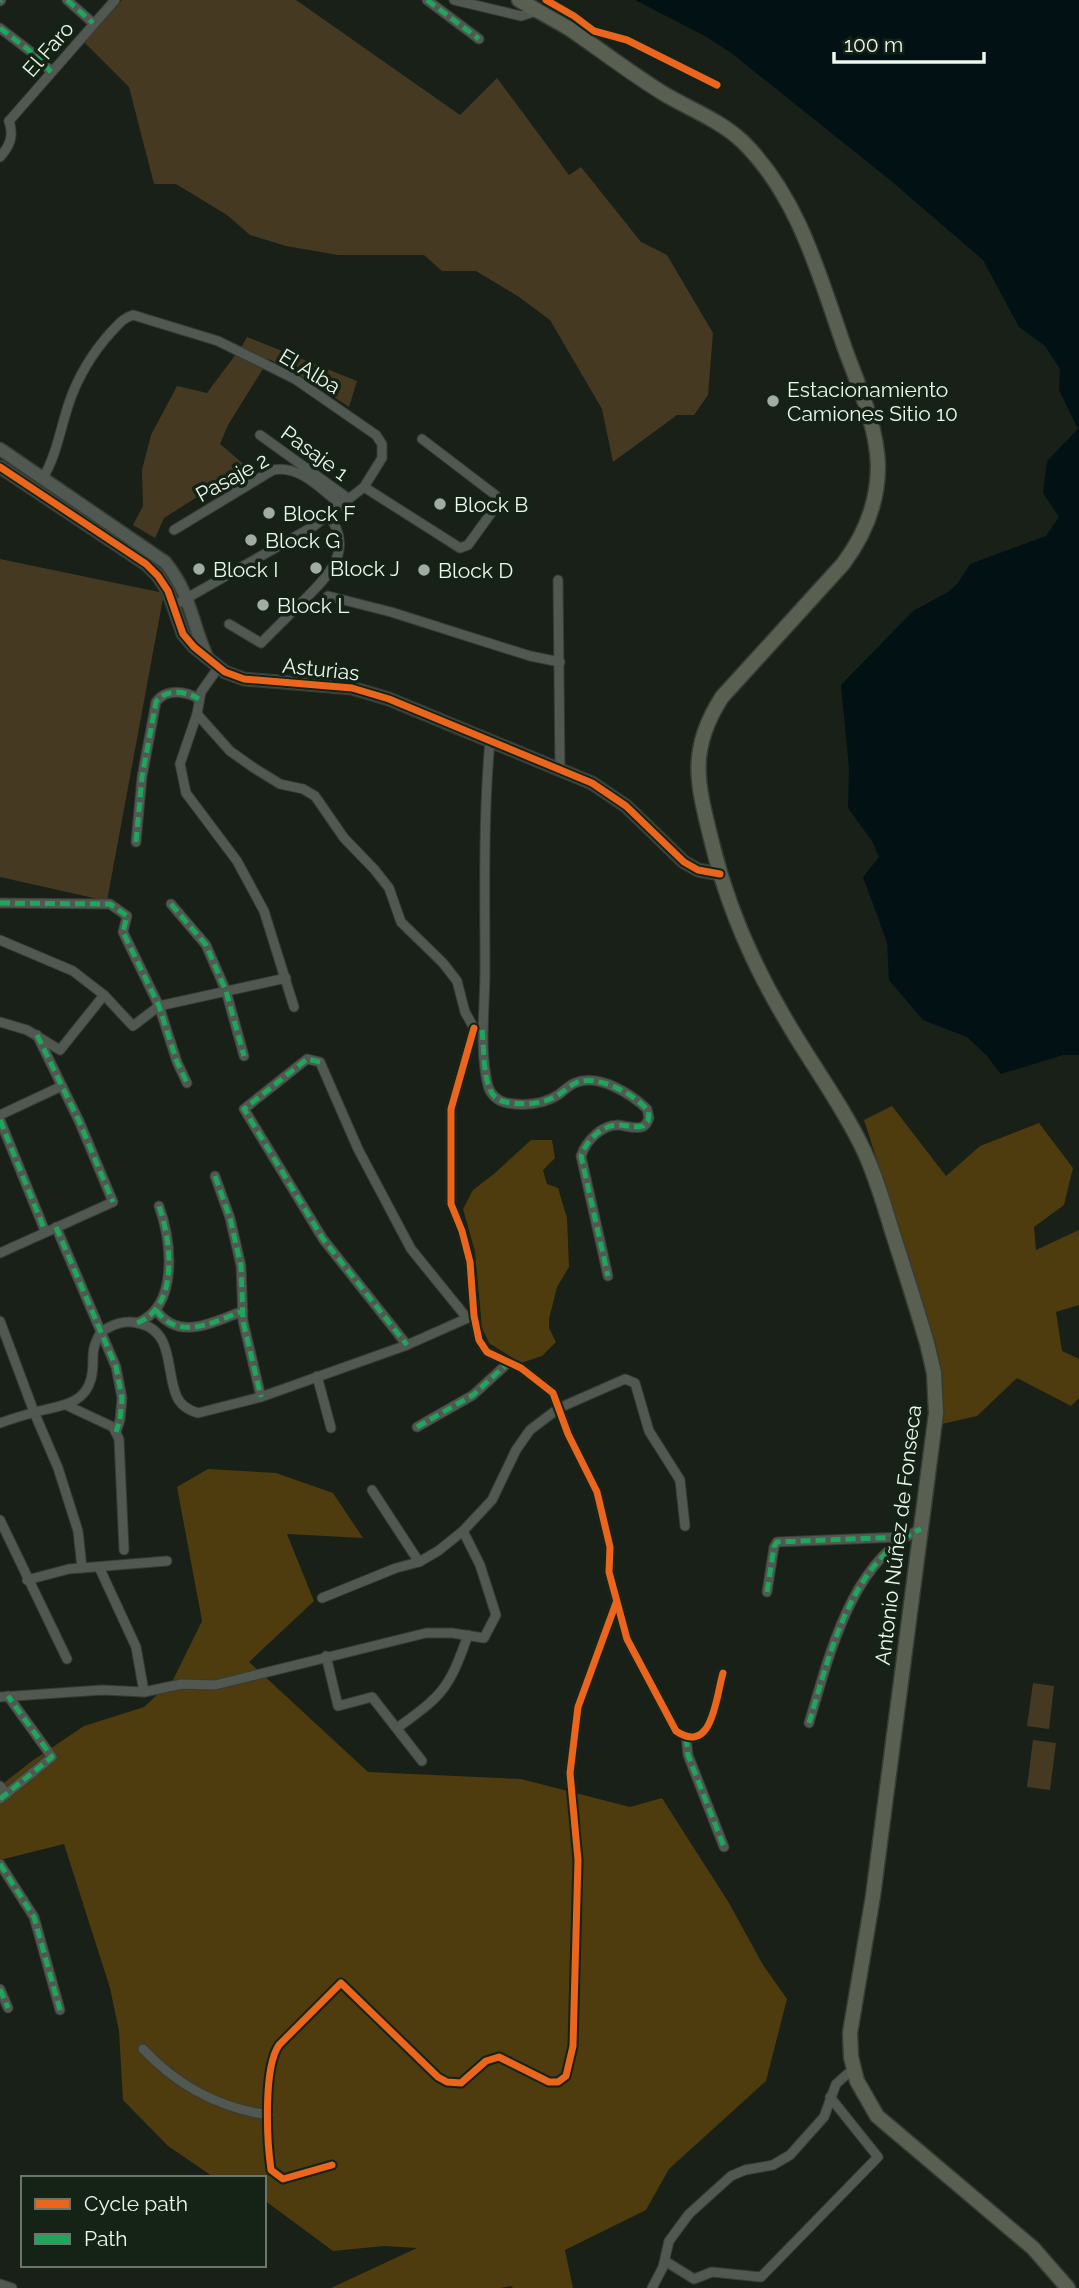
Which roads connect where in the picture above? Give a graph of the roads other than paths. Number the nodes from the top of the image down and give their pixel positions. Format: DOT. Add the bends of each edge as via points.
graph roads {
  1 [pos="67,0"];
  2 [pos="115,0"];
  3 [pos="427,0"];
  4 [pos="454,0"];
  5 [pos="519,0"];
  6 [pos="540,13"];
  7 [pos="93,23"];
  8 [pos="0,28"];
  9 [pos="479,39"];
  10 [pos="51,72"];
  11 [pos="4,118"];
  12 [pos="0,157"];
  13 [pos="260,435"];
  14 [pos="422,439"];
  15 [pos="0,449"];
  16 [pos="0,467"];
  17 [pos="43,478"];
  18 [pos="364,487"];
  19 [pos="345,502"];
  20 [pos="328,515"];
  21 [pos="174,530"];
  22 [pos="558,580"];
  23 [pos="328,596"];
  24 [pos="188,599"];
  25 [pos="173,606"];
  26 [pos="229,624"];
  27 [pos="207,657"];
  28 [pos="560,662"];
  29 [pos="218,668"];
  30 [pos="199,699"];
  31 [pos="197,714"];
  32 [pos="490,741"];
  33 [pos="560,770"];
  34 [pos="136,842"];
  35 [pos="720,874"];
  36 [pos="0,903"];
  37 [pos="171,904"];
  38 [pos="0,940"];
  39 [pos="286,978"];
  40 [pos="226,991"];
  41 [pos="104,995"];
  42 [pos="159,1006"];
  43 [pos="294,1007"];
  44 [pos="0,1022"];
  45 [pos="478,1029"];
  46 [pos="37,1035"];
  47 [pos="244,1056"];
  48 [pos="187,1083"];
  49 [pos="62,1086"];
  50 [pos="0,1117"];
  51 [pos="215,1176"];
  52 [pos="159,1206"];
  53 [pos="56,1227"];
  54 [pos="45,1231"];
  55 [pos="0,1252"];
  56 [pos="608,1276"];
  57 [pos="156,1310"];
  58 [pos="243,1311"];
  59 [pos="470,1317"];
  60 [pos="0,1321"];
  61 [pos="137,1323"];
  62 [pos="101,1332"];
  63 [pos="407,1345"];
  64 [pos="509,1362"];
  65 [pos="317,1376"];
  66 [pos="261,1397"];
  67 [pos="66,1405"];
  68 [pos="559,1408"];
  69 [pos="34,1412"];
  70 [pos="0,1423"];
  71 [pos="417,1427"];
  72 [pos="331,1428"];
  73 [pos="116,1432"];
  74 [pos="372,1490"];
  75 [pos="0,1520"];
  76 [pos="685,1527"];
  77 [pos="921,1530"];
  78 [pos="463,1531"];
  79 [pos="902,1537"];
  80 [pos="124,1550"];
  81 [pos="167,1562"];
  82 [pos="419,1562"];
  83 [pos="99,1567"];
  84 [pos="82,1568"];
  85 [pos="27,1580"];
  86 [pos="767,1592"];
  87 [pos="322,1598"];
  88 [pos="617,1603"];
  89 [pos="468,1635"];
  90 [pos="326,1656"];
  91 [pos="67,1659"];
  92 [pos="723,1673"];
  93 [pos="144,1692"];
  94 [pos="4,1696"];
  95 [pos="810,1723"];
  96 [pos="397,1728"];
  97 [pos="686,1737"];
  98 [pos="422,1761"];
  99 [pos="0,1786"];
  100 [pos="3,1797"];
  101 [pos="724,1847"];
  102 [pos="0,1864"];
  103 [pos="0,1989"];
  104 [pos="8,2008"];
  105 [pos="61,2010"];
  106 [pos="143,2049"];
  107 [pos="853,2069"];
  108 [pos="830,2097"];
  109 [pos="269,2115"];
  110 [pos="332,2165"];
  111 [pos="665,2261"];
  112 [pos="0,2284"];
  113 [pos="12,2288"];
  114 [pos="652,2288"];
  115 [pos="1068,2288"];
  1 -- 7 [label="street"];
  2 -- 7 [label="street, El Faro"];
  3 -- 9 [label="street"];
  4 -- 6 [label="street" via="521,16"];
  5 -- 6 [label="main road, Antonio Núñez de Fonseca"];
  6 -- 35 [label="main road, Antonio Núñez de Fonseca" via="567,27 628,75 729,131 766,168 794,214 838,321 876,441 874,498 852,552 730,688 705,730 698,787"];
  7 -- 10 [label="street, El Faro"];
  8 -- 10 [label="street"];
  10 -- 11 [label="street, El Faro"];
  11 -- 12 [label="street" via="11,138"];
  13 -- 19 [label="street, Pasaje 1"];
  14 -- 18 [label="street" via="498,498 468,545 457,547"];
  15 -- 17 [label="street, Asturias"];
  16 -- 25 [label="street, Asturias" via="146,564 163,583"];
  17 -- 18 [label="street, El Alba" via="81,374 108,336 133,315 229,346 295,379 376,435 382,444 382,458"];
  17 -- 24 [label="street, Asturias" via="165,562"];
  18 -- 19 [label="street, El Alba"];
  19 -- 20 [label="street, El Alba"];
  19 -- 21 [label="street, Pasaje 2" via="296,471 279,468"];
  20 -- 24 [label="street, El Alba"];
  20 -- 26 [label="street" via="337,530 339,547 326,578 261,643"];
  22 -- 28 [label="street"];
  23 -- 28 [label="street"];
  24 -- 25 [label="street, El Alba"];
  24 -- 27 [label="street, Asturias"];
  25 -- 27 [label="street, Asturias" via="183,634"];
  27 -- 29 [label="street, Asturias"];
  28 -- 33 [label="street"];
  29 -- 30 [label="street"];
  29 -- 32 [label="street, Asturias" via="244,678 364,690"];
  30 -- 31 [label="street"];
  30 -- 34 [label="street" via="177,692 156,702"];
  31 -- 39 [label="street" via="180,764 186,793 256,894"];
  31 -- 45 [label="street" via="230,751 254,768 280,784 315,796 344,838 389,888 401,922 457,981 465,1012"];
  32 -- 33 [label="street, Asturias"];
  32 -- 45 [label="street" via="485,790 485,975"];
  33 -- 35 [label="street, Asturias" via="617,799 684,862"];
  35 -- 77 [label="main road, Antonio Núñez de Fonseca" via="741,934 768,990 867,1157 928,1343 936,1413"];
  36 -- 42 [label="street" via="110,904 127,916 123,932"];
  37 -- 40 [label="street" via="206,945"];
  38 -- 41 [label="street" via="73,971"];
  39 -- 40 [label="street"];
  39 -- 43 [label="street"];
  40 -- 42 [label="street"];
  40 -- 47 [label="street"];
  41 -- 42 [label="street" via="133,1026"];
  41 -- 46 [label="street" via="60,1050"];
  42 -- 48 [label="street"];
  44 -- 46 [label="street"];
  45 -- 56 [label="street" via="488,1085 500,1100 536,1104 574,1083 590,1081 627,1094 649,1112 643,1126 601,1130 581,1156"];
  45 -- 59 [label="street" via="454,1096 450,1136 451,1204 470,1262"];
  46 -- 49 [label="street"];
  49 -- 50 [label="street"];
  49 -- 53 [label="street" via="113,1202"];
  50 -- 54 [label="street"];
  51 -- 58 [label="street" via="241,1266"];
  52 -- 57 [label="street" via="168,1254 165,1289"];
  53 -- 54 [label="street"];
  53 -- 62 [label="street"];
  54 -- 55 [label="street"];
  57 -- 58 [label="street" via="171,1324 189,1328"];
  57 -- 61 [label="street"];
  58 -- 66 [label="street"];
  59 -- 63 [label="street"];
  59 -- 63 [label="street" via="411,1249 358,1149 320,1062 307,1059 244,1109 323,1239"];
  59 -- 64 [label="street" via="487,1352"];
  60 -- 69 [label="street"];
  61 -- 62 [label="street" via="122,1322"];
  61 -- 66 [label="street" via="160,1336 176,1395 187,1409 198,1413"];
  62 -- 67 [label="street" via="92,1354 89,1385"];
  62 -- 73 [label="street" via="121,1388"];
  63 -- 65 [label="street"];
  64 -- 68 [label="street" via="553,1393"];
  64 -- 71 [label="street" via="473,1395"];
  65 -- 66 [label="street"];
  65 -- 72 [label="street"];
  67 -- 69 [label="street"];
  67 -- 73 [label="street"];
  68 -- 76 [label="street" via="625,1378 635,1383 649,1431 680,1480"];
  68 -- 78 [label="street" via="530,1430 492,1500"];
  68 -- 88 [label="street" via="597,1492"];
  69 -- 70 [label="street"];
  69 -- 84 [label="street" via="78,1531"];
  73 -- 80 [label="street"];
  74 -- 82 [label="street"];
  75 -- 85 [label="street"];
  77 -- 79 [label="street"];
  77 -- 107 [label="main road, Antonio Núñez de Fonseca" via="873,1896 851,2020"];
  78 -- 82 [label="street"];
  78 -- 89 [label="street" via="496,1615 484,1638"];
  79 -- 86 [label="street" via="777,1542"];
  79 -- 95 [label="street" via="879,1560 853,1598 831,1649"];
  81 -- 83 [label="street"];
  82 -- 87 [label="street"];
  83 -- 84 [label="street"];
  83 -- 93 [label="street" via="135,1647"];
  84 -- 85 [label="street"];
  85 -- 91 [label="street"];
  88 -- 97 [label="street" via="627,1639 644,1673 676,1731"];
  88 -- 109 [label="street" via="578,1707 570,1773 578,1860 573,2046 566,2076 549,2082 499,2057 486,2061 461,2083 447,2082 341,1983 275,2051 269,2071"];
  89 -- 90 [label="street" via="426,1633"];
  89 -- 96 [label="street" via="446,1688"];
  90 -- 93 [label="street" via="215,1685 182,1684"];
  90 -- 96 [label="street" via="338,1706 372,1697"];
  92 -- 97 [label="street" via="710,1725 695,1738"];
  93 -- 94 [label="street"];
  94 -- 100 [label="street" via="52,1757"];
  96 -- 98 [label="street"];
  97 -- 101 [label="street" via="688,1755"];
  99 -- 100 [label="street"];
  102 -- 105 [label="street" via="34,1917"];
  103 -- 104 [label="street"];
  106 -- 109 [label="street" via="176,2080 203,2096"];
  107 -- 108 [label="street" via="841,2078"];
  107 -- 115 [label="main road, Antonio Núñez de Fonseca" via="877,2116 1026,2241"];
  108 -- 111 [label="street" via="820,2122 785,2159 738,2172 698,2204 669,2241"];
  108 -- 111 [label="street" via="878,2157 761,2277 712,2272 694,2279"];
  109 -- 110 [label="street" via="271,2170 283,2179"];
  111 -- 114 [label="street"];
  112 -- 113 [label="street"];
}
